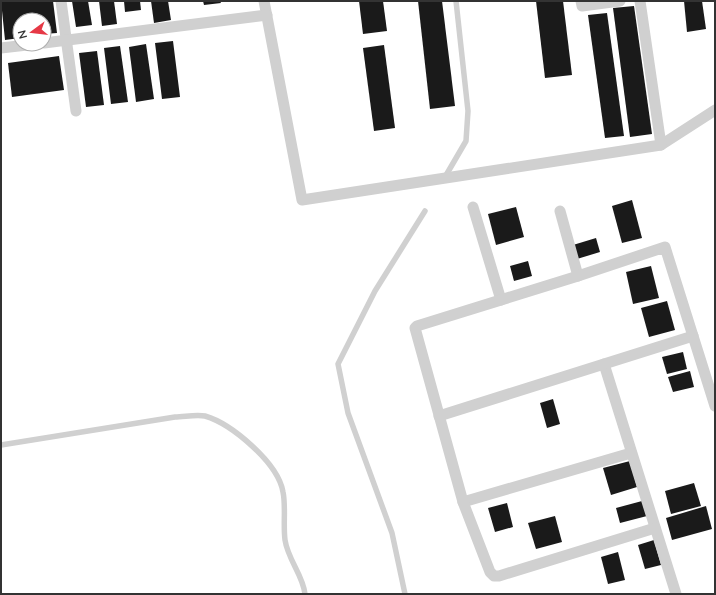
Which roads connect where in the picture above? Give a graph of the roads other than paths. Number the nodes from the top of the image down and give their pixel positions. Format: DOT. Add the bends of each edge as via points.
graph roads {
  1 [pos="61,1"];
  2 [pos="264,1"];
  3 [pos="456,1"];
  4 [pos="581,1"];
  5 [pos="620,1"];
  6 [pos="640,1"];
  7 [pos="267,15"];
  8 [pos="66,40"];
  9 [pos="52,42"];
  10 [pos="12,47"];
  11 [pos="1,48"];
  12 [pos="715,110"];
  13 [pos="76,111"];
  14 [pos="661,145"];
  15 [pos="445,178"];
  16 [pos="473,207"];
  17 [pos="425,211"];
  18 [pos="560,211"];
  19 [pos="578,276"];
  20 [pos="501,300"];
  21 [pos="693,336"];
  22 [pos="604,364"];
  23 [pos="715,406"];
  24 [pos="439,416"];
  25 [pos="1,445"];
  26 [pos="631,453"];
  27 [pos="464,502"];
  28 [pos="655,528"];
  29 [pos="305,594"];
  30 [pos="405,594"];
  31 [pos="676,594"];
  1 -- 8 [label="street"];
  2 -- 7 [label="street"];
  3 -- 15 [label="lane" via="468,111 466,141"];
  4 -- 5 [label="street" via="582,6"];
  6 -- 14 [label="street"];
  7 -- 8 [label="street"];
  7 -- 15 [label="street" via="302,200"];
  8 -- 9 [label="street"];
  8 -- 13 [label="street"];
  10 -- 11 [label="street"];
  12 -- 14 [label="street"];
  14 -- 15 [label="street"];
  16 -- 20 [label="street"];
  17 -- 30 [label="lane" via="375,291 338,364 348,413 392,533"];
  18 -- 19 [label="street"];
  19 -- 20 [label="street"];
  19 -- 21 [label="street" via="665,247"];
  20 -- 24 [label="street" via="415,328"];
  21 -- 22 [label="street"];
  21 -- 23 [label="street"];
  22 -- 24 [label="street"];
  22 -- 26 [label="street"];
  24 -- 27 [label="street"];
  25 -- 29 [label="lane" via="175,417 204,416 220,422 254,446 277,474 283,492 285,542 304,584"];
  26 -- 27 [label="street"];
  26 -- 28 [label="street"];
  27 -- 28 [label="street" via="488,568 494,576"];
  28 -- 31 [label="street"];
}
